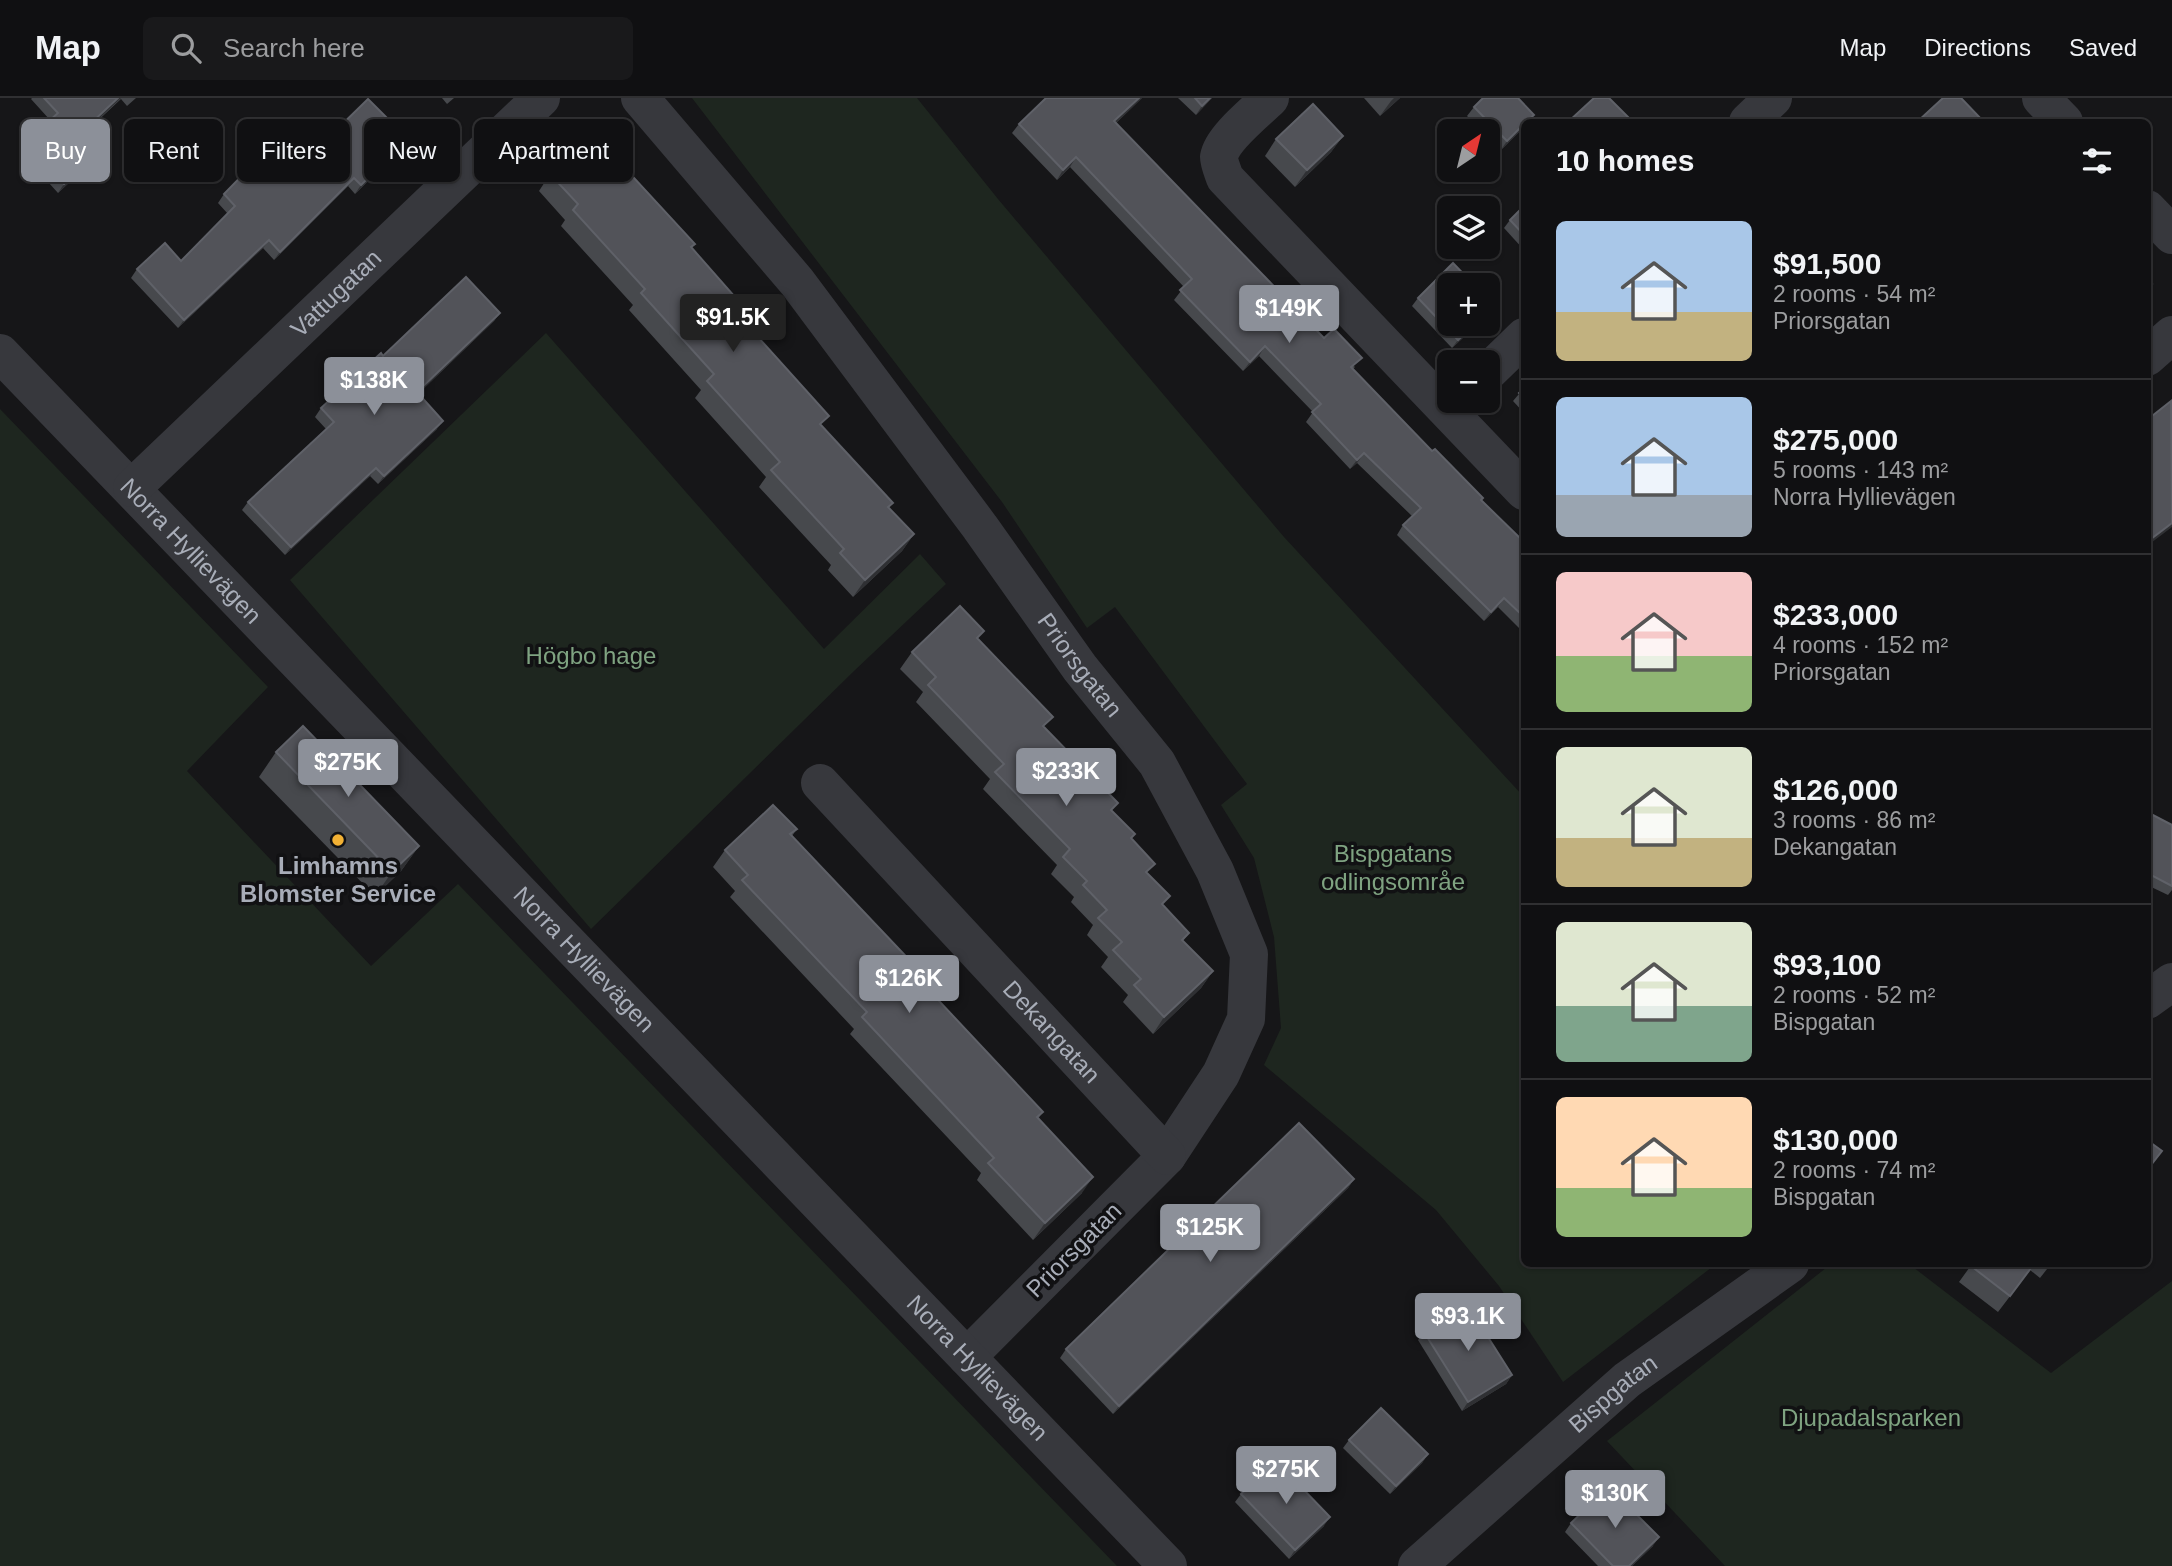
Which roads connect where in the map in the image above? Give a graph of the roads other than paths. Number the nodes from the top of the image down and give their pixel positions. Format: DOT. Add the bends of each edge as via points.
graph roads {
  1 [pos="541,98"];
  2 [pos="640,98"];
  3 [pos="1270,98"];
  4 [pos="1773,98"];
  5 [pos="2041,98"];
  6 [pos="1751,119"];
  7 [pos="2061,119"];
  8 [pos="2151,213"];
  9 [pos="2172,235"];
  10 [pos="2172,335"];
  11 [pos="1521,340"];
  12 [pos="0,353"];
  13 [pos="2151,353"];
  14 [pos="1500,360"];
  15 [pos="1437,391"];
  16 [pos="1458,413"];
  17 [pos="1521,487"];
  18 [pos="132,488"];
  19 [pos="820,783"];
  20 [pos="2172,982"];
  21 [pos="2151,997"];
  22 [pos="1167,1156"];
  23 [pos="1786,1267"];
  24 [pos="967,1357"];
  25 [pos="1168,1566"];
  26 [pos="1417,1566"];
  1 -- 18 [label="street, Vattugatan"];
  2 -- 22 [label="street, Priorsgatan" via="797,282 1080,668 1157,763 1215,872 1249,954 1246,1019 1221,1074"];
  3 -- 15 [label="street" via="1223,147 1219,159 1225,178"];
  4 -- 6 [label="street"];
  5 -- 7 [label="street"];
  8 -- 9 [label="street"];
  10 -- 13 [label="street"];
  11 -- 14 [label="street"];
  12 -- 18 [label="street, Norra Hyllievägen"];
  16 -- 17 [label="street"];
  18 -- 24 [label="street, Norra Hyllievägen"];
  19 -- 22 [label="street, Dekangatan"];
  20 -- 21 [label="street"];
  22 -- 24 [label="street, Priorsgatan"];
  23 -- 26 [label="street, Bispgatan" via="1627,1380"];
  24 -- 25 [label="street, Norra Hyllievägen"];
}
